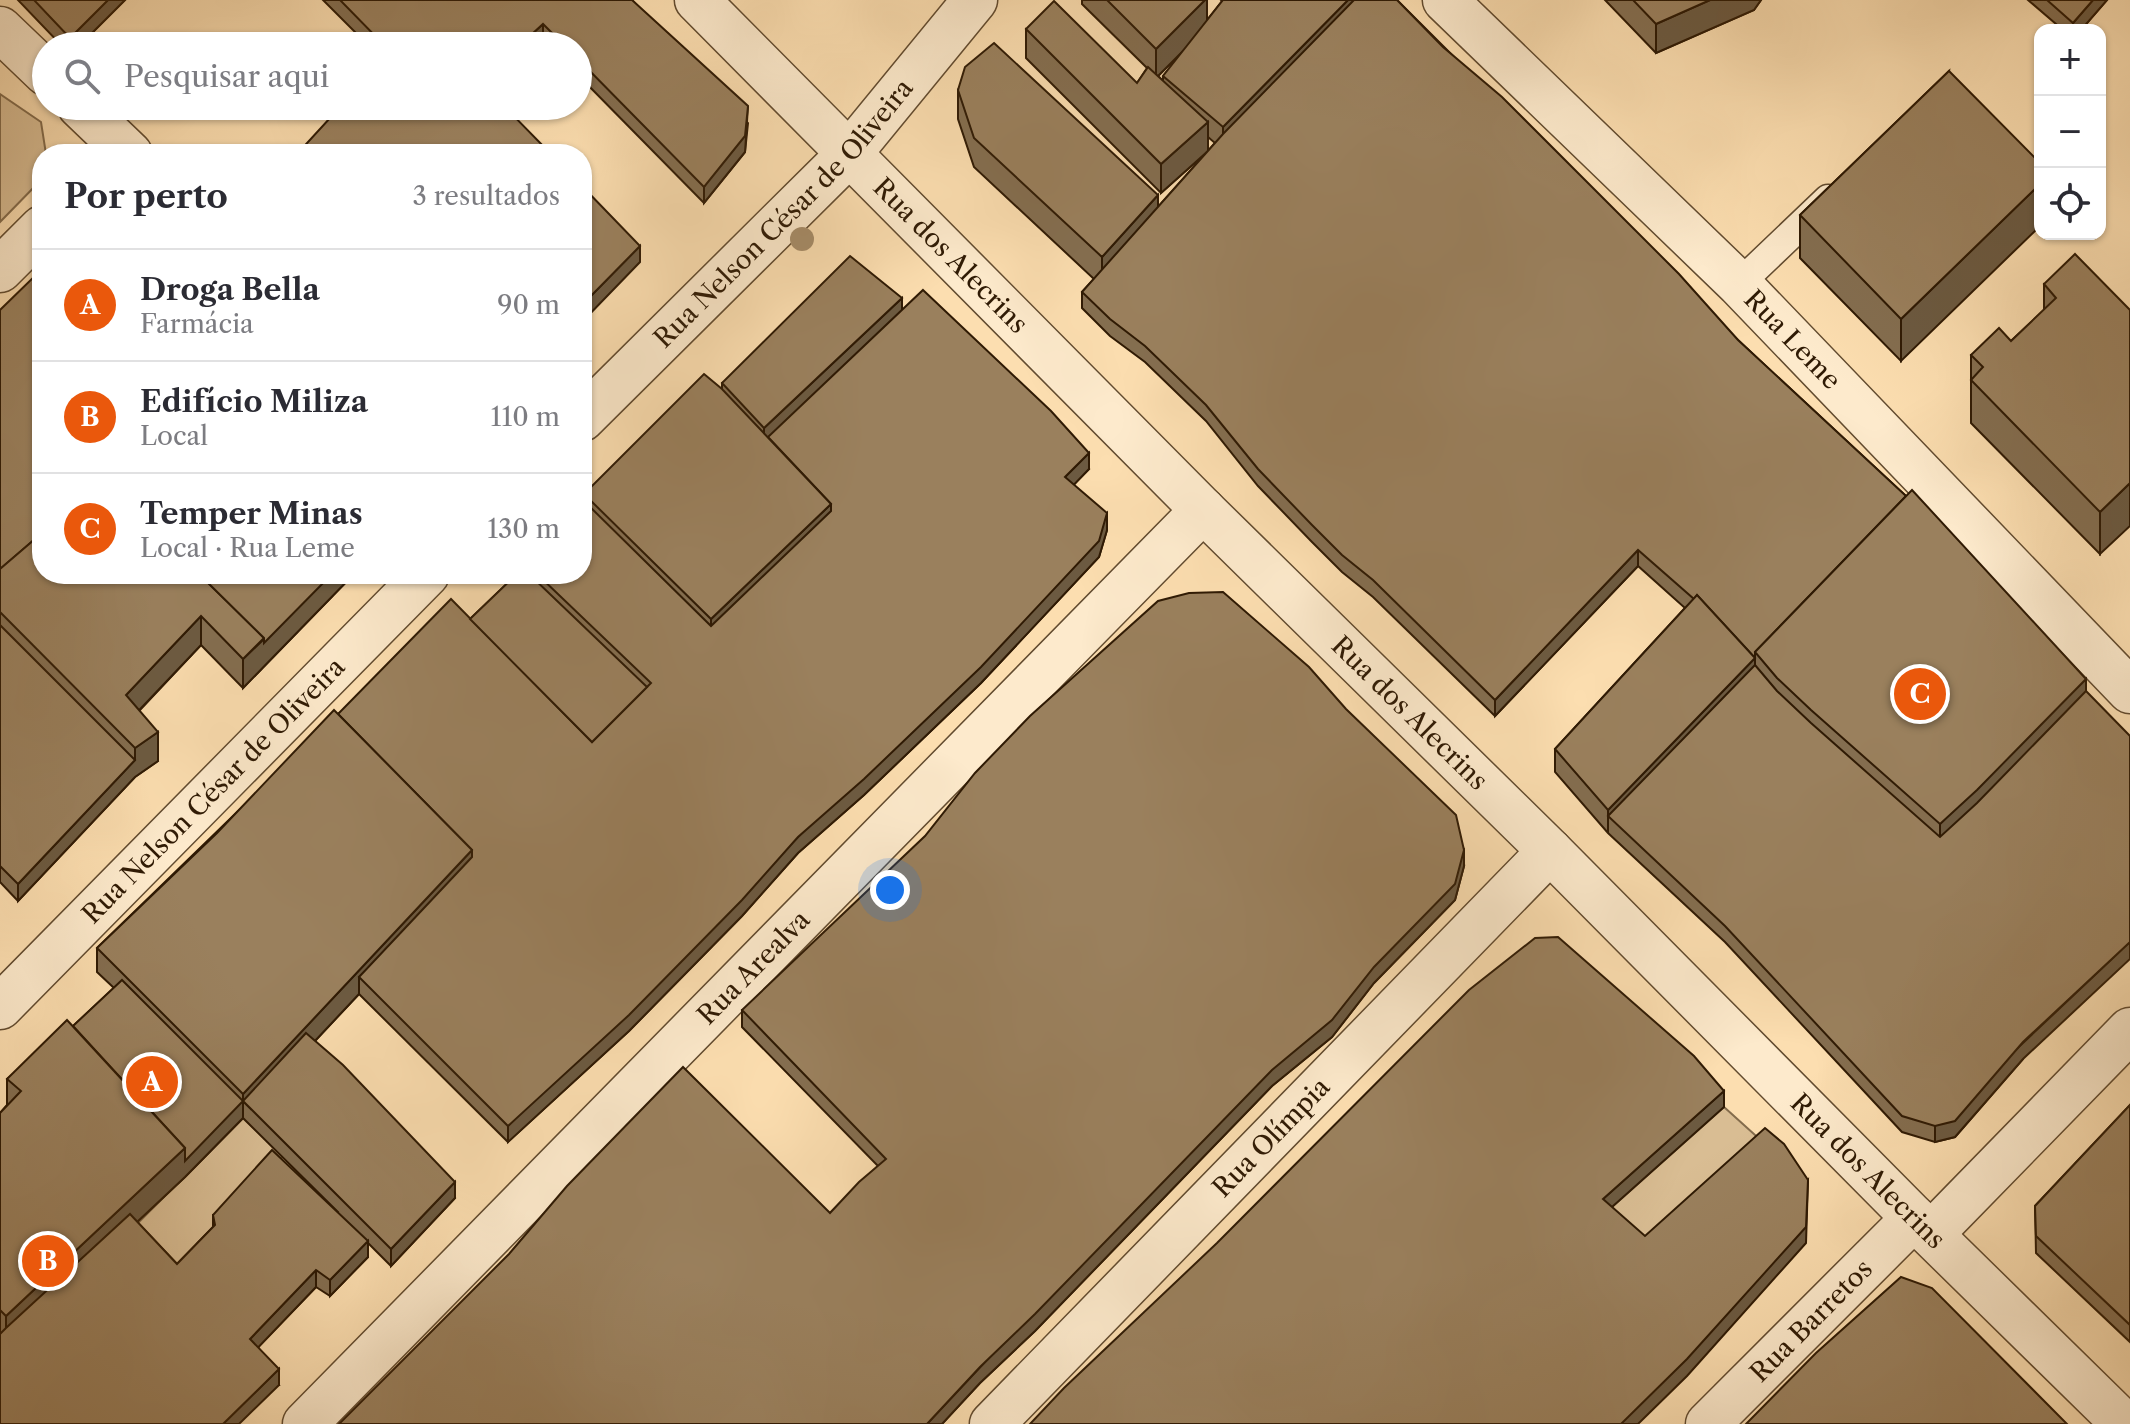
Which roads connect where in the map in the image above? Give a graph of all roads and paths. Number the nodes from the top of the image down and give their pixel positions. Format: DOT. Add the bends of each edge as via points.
graph roads {
  1 [pos="697,0"];
  2 [pos="975,0"];
  3 [pos="1445,0"];
  4 [pos="0,29"];
  5 [pos="32,60"];
  6 [pos="93,120"];
  7 [pos="116,144"];
  8 [pos="848,155"];
  9 [pos="1852,176"];
  10 [pos="32,238"];
  11 [pos="0,270"];
  12 [pos="1739,284"];
  13 [pos="592,409"];
  14 [pos="1203,510"];
  15 [pos="417,584"];
  16 [pos="2130,691"];
  17 [pos="1550,851"];
  18 [pos="0,1007"];
  19 [pos="2130,1030"];
  20 [pos="1922,1226"];
  21 [pos="305,1424"];
  22 [pos="992,1424"];
  23 [pos="1708,1424"];
  24 [pos="2124,1424"];
  1 -- 8 [label="street, Rua dos Alecrins"];
  2 -- 8 [label="street, Rua Nelson César de Oliveira"];
  3 -- 12 [label="street, Rua Leme"];
  4 -- 5 [label="street"];
  6 -- 7 [label="street"];
  8 -- 13 [label="street, Rua Nelson César de Oliveira"];
  8 -- 14 [label="street, Rua dos Alecrins"];
  9 -- 12 [label="lane"];
  10 -- 11 [label="street"];
  12 -- 16 [label="street, Rua Leme"];
  14 -- 17 [label="street, Rua dos Alecrins"];
  14 -- 21 [label="street, Rua Arealva"];
  15 -- 18 [label="street, Rua Nelson César de Oliveira"];
  17 -- 20 [label="street, Rua dos Alecrins"];
  17 -- 22 [label="street, Rua Olímpia"];
  19 -- 20 [label="street, Rua Barretos"];
  20 -- 23 [label="street, Rua Barretos"];
  20 -- 24 [label="street, Rua dos Alecrins"];
}
